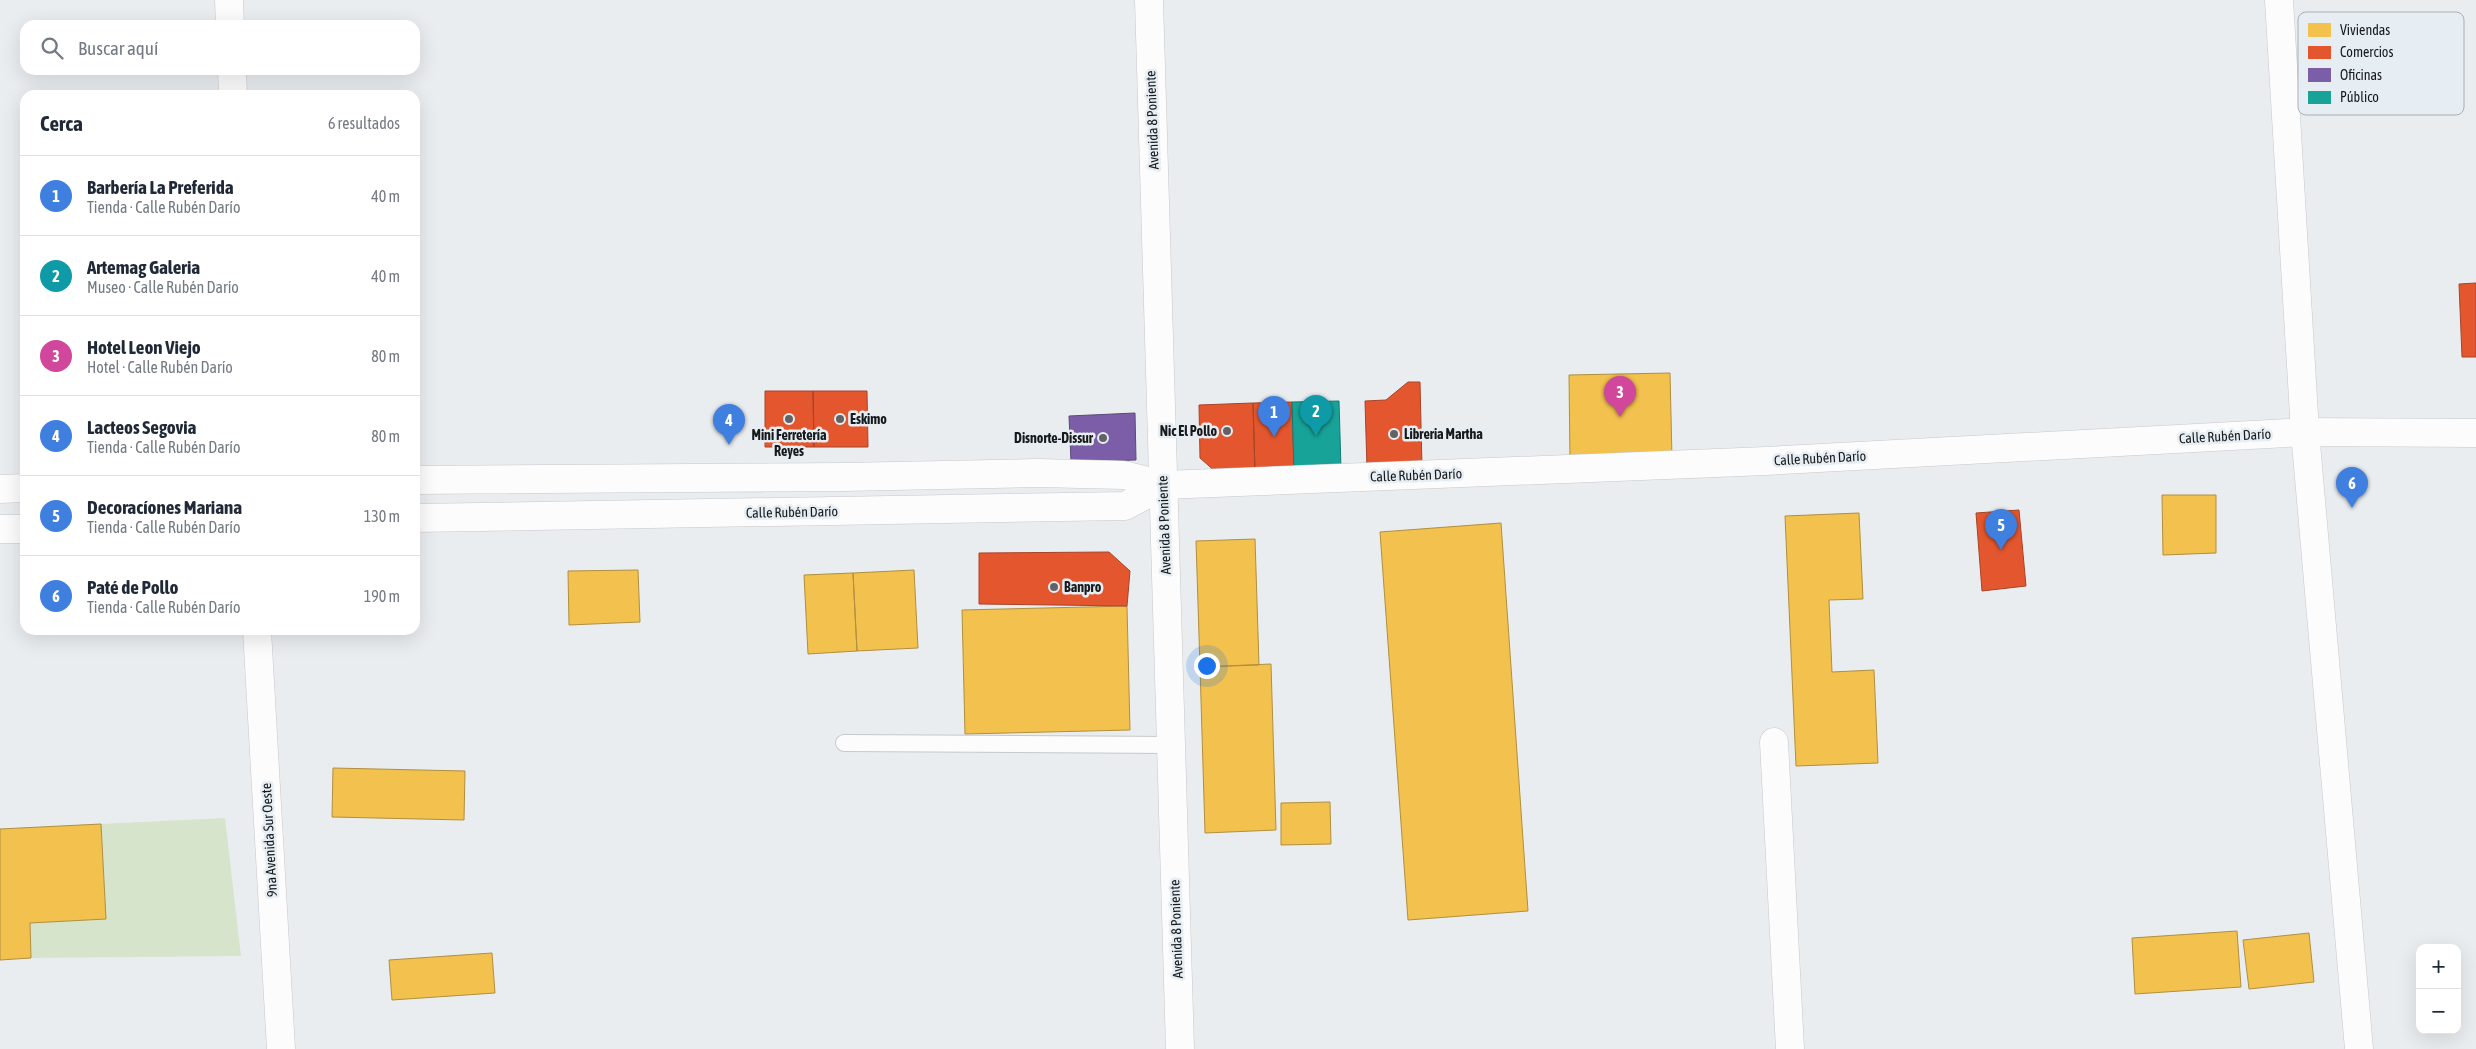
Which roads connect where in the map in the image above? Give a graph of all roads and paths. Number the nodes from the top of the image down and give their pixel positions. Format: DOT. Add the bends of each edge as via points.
graph roads {
  1 [pos="229,0"];
  2 [pos="1149,0"];
  3 [pos="2279,0"];
  4 [pos="230,20"];
  5 [pos="232,75"];
  6 [pos="233,90"];
  7 [pos="2304,432"];
  8 [pos="2476,432"];
  9 [pos="843,477"];
  10 [pos="453,479"];
  11 [pos="420,480"];
  12 [pos="1164,485"];
  13 [pos="20,488"];
  14 [pos="0,489"];
  15 [pos="842,512"];
  16 [pos="455,517"];
  17 [pos="420,518"];
  18 [pos="20,528"];
  19 [pos="0,530"];
  20 [pos="257,635"];
  21 [pos="1774,742"];
  22 [pos="844,743"];
  23 [pos="1170,745"];
  24 [pos="281,1049"];
  25 [pos="1180,1049"];
  26 [pos="1790,1049"];
  27 [pos="2359,1049"];
  1 -- 4 [label="street"];
  2 -- 12 [label="street, Avenida 8 Poniente"];
  3 -- 7 [label="street"];
  5 -- 6 [label="street"];
  7 -- 8 [label="street, Calle Rubén Darío"];
  7 -- 12 [label="street, Calle Rubén Darío" via="1756,461"];
  7 -- 27 [label="street"];
  9 -- 10 [label="street, Calle Rubén Darío"];
  9 -- 12 [label="street, Calle Rubén Darío" via="1124,475"];
  9 -- 15 [label="street"];
  10 -- 11 [label="street, Calle Rubén Darío"];
  10 -- 16 [label="street"];
  12 -- 15 [label="street, Calle Rubén Darío" via="1125,506"];
  12 -- 23 [label="street, Avenida 8 Poniente"];
  13 -- 14 [label="street"];
  15 -- 16 [label="street, Calle Rubén Darío"];
  16 -- 17 [label="street, Calle Rubén Darío"];
  18 -- 19 [label="street"];
  20 -- 24 [label="street, 9na Avenida Sur Oeste"];
  21 -- 26 [label="street"];
  22 -- 23 [label="lane"];
  23 -- 25 [label="street, Avenida 8 Poniente"];
}
